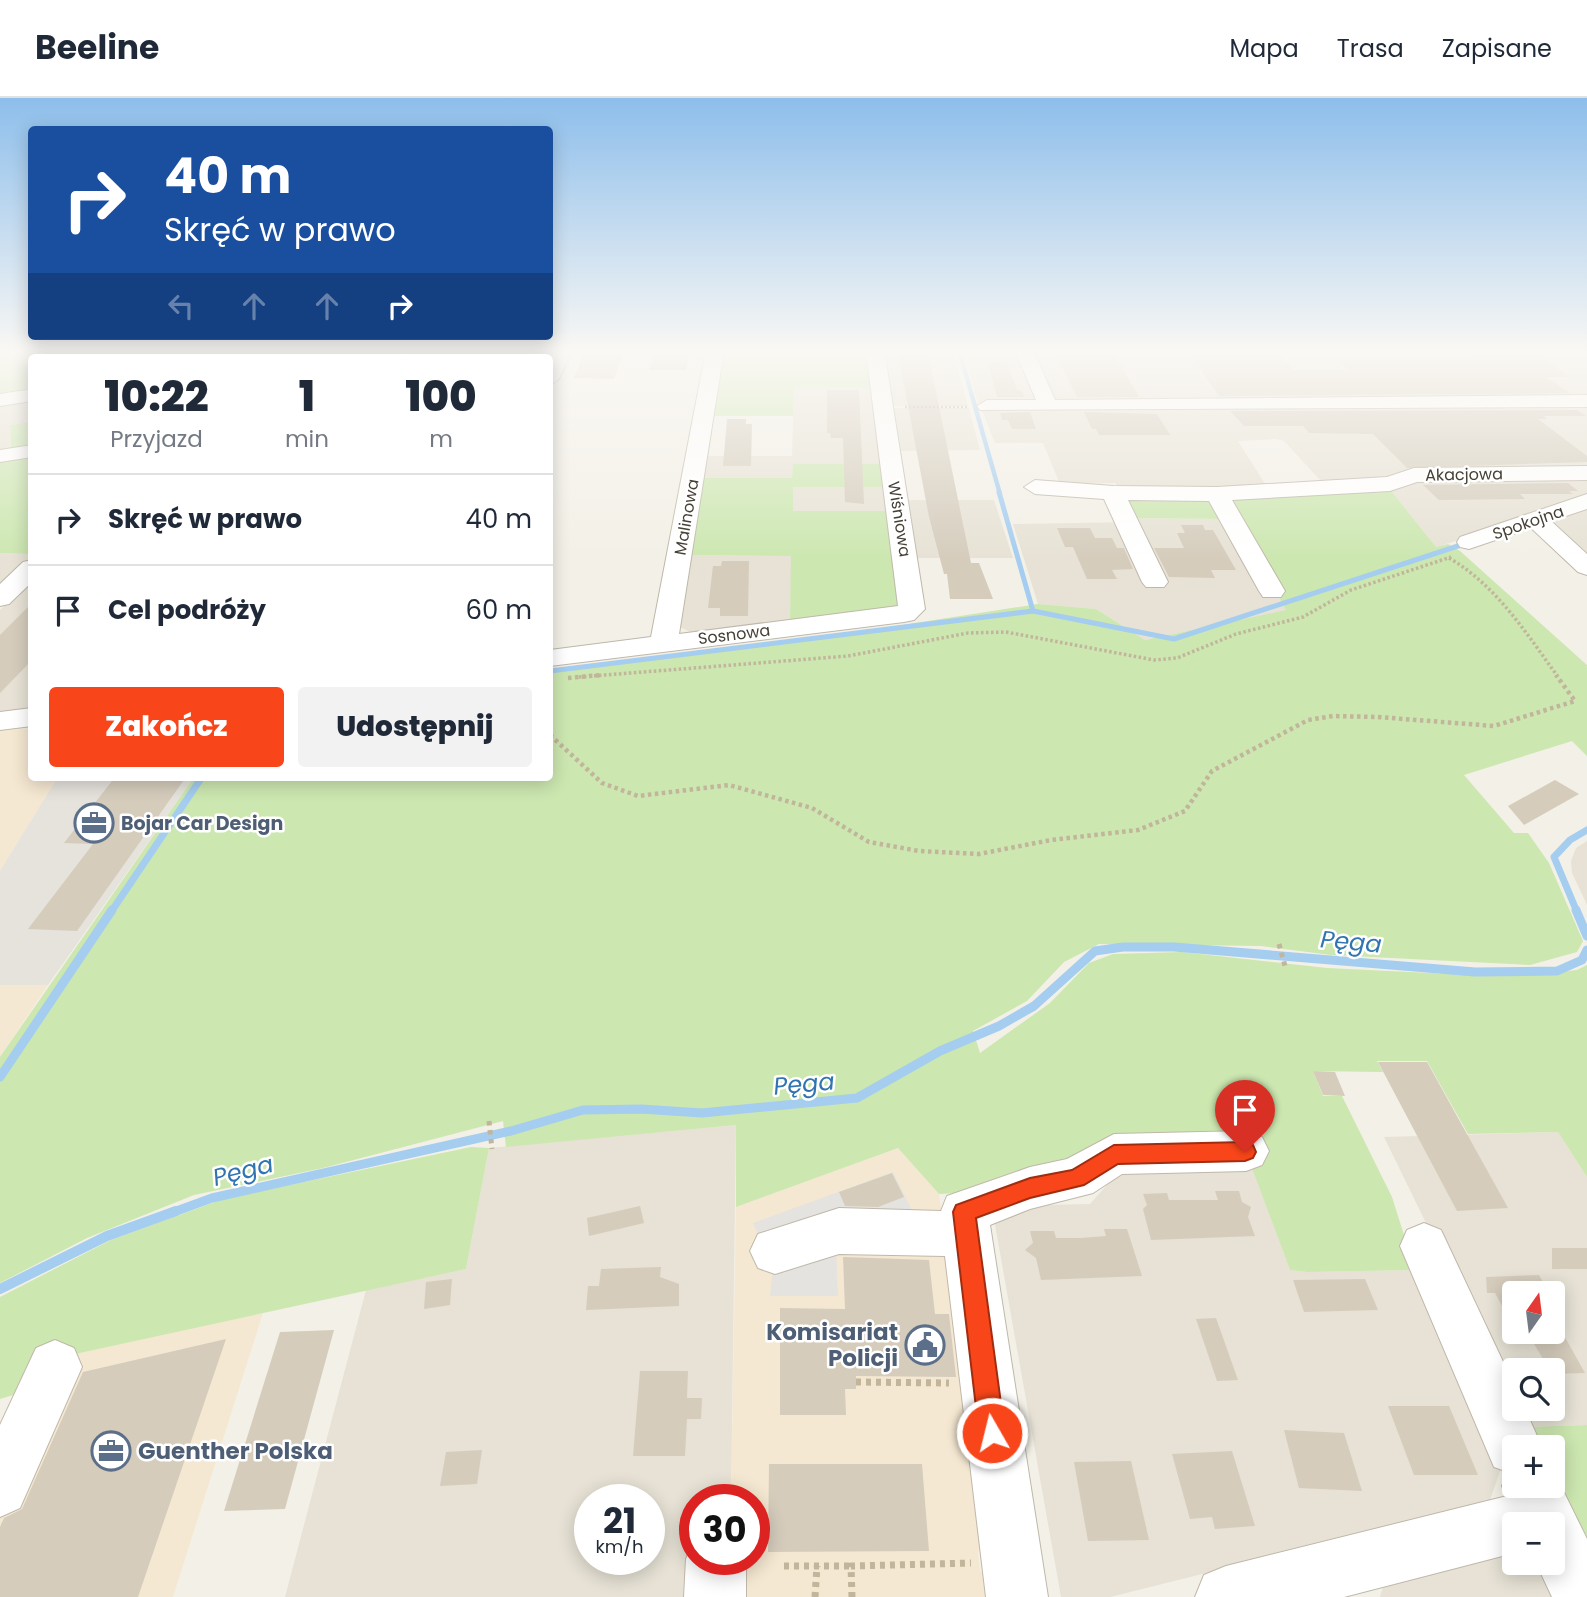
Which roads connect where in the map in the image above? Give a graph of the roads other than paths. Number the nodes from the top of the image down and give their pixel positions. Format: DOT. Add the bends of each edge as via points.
graph roads {
  1 [pos="703,420"];
  2 [pos="885,420"];
  3 [pos="28,452"];
  4 [pos="0,456"];
  5 [pos="1587,473"];
  6 [pos="1035,486"];
  7 [pos="1112,494"];
  8 [pos="1217,494"];
  9 [pos="1587,501"];
  10 [pos="1535,519"];
  11 [pos="1469,542"];
  12 [pos="1587,567"];
  13 [pos="28,572"];
  14 [pos="1155,582"];
  15 [pos="1272,591"];
  16 [pos="0,598"];
  17 [pos="913,605"];
  18 [pos="664,642"];
  19 [pos="556,668"];
  20 [pos="28,718"];
  21 [pos="0,721"];
  22 [pos="1245,1152"];
  23 [pos="965,1223"];
  24 [pos="1423,1245"];
  25 [pos="775,1251"];
  26 [pos="55,1367"];
  27 [pos="1509,1435"];
  28 [pos="0,1488"];
  29 [pos="1502,1525"];
  30 [pos="1565,1558"];
  31 [pos="716,1575"];
  32 [pos="1014,1578"];
  33 [pos="715,1597"];
  34 [pos="1226,1597"];
  35 [pos="1584,1597"];
  1 -- 18 [label="street, Malinowa"];
  2 -- 17 [label="street, Wiśniowa"];
  3 -- 4 [label="street"];
  5 -- 8 [label="street, Akacjowa" via="1414,475 1390,484"];
  6 -- 7 [label="street, Akacjowa"];
  7 -- 8 [label="street, Akacjowa"];
  7 -- 14 [label="street"];
  8 -- 15 [label="street"];
  9 -- 10 [label="street, Spokojna"];
  10 -- 11 [label="street, Spokojna"];
  10 -- 12 [label="street"];
  13 -- 16 [label="street"];
  17 -- 18 [label="street, Sosnowa" via="904,614"];
  18 -- 19 [label="street, Sosnowa"];
  20 -- 21 [label="street"];
  22 -- 23 [label="street" via="1114,1154 1077,1178 1030,1188"];
  23 -- 25 [label="street" via="839,1231"];
  23 -- 32 [label="street"];
  24 -- 27 [label="street"];
  26 -- 28 [label="street"];
  29 -- 34 [label="street"];
  30 -- 35 [label="street"];
  31 -- 33 [label="street"];
}
